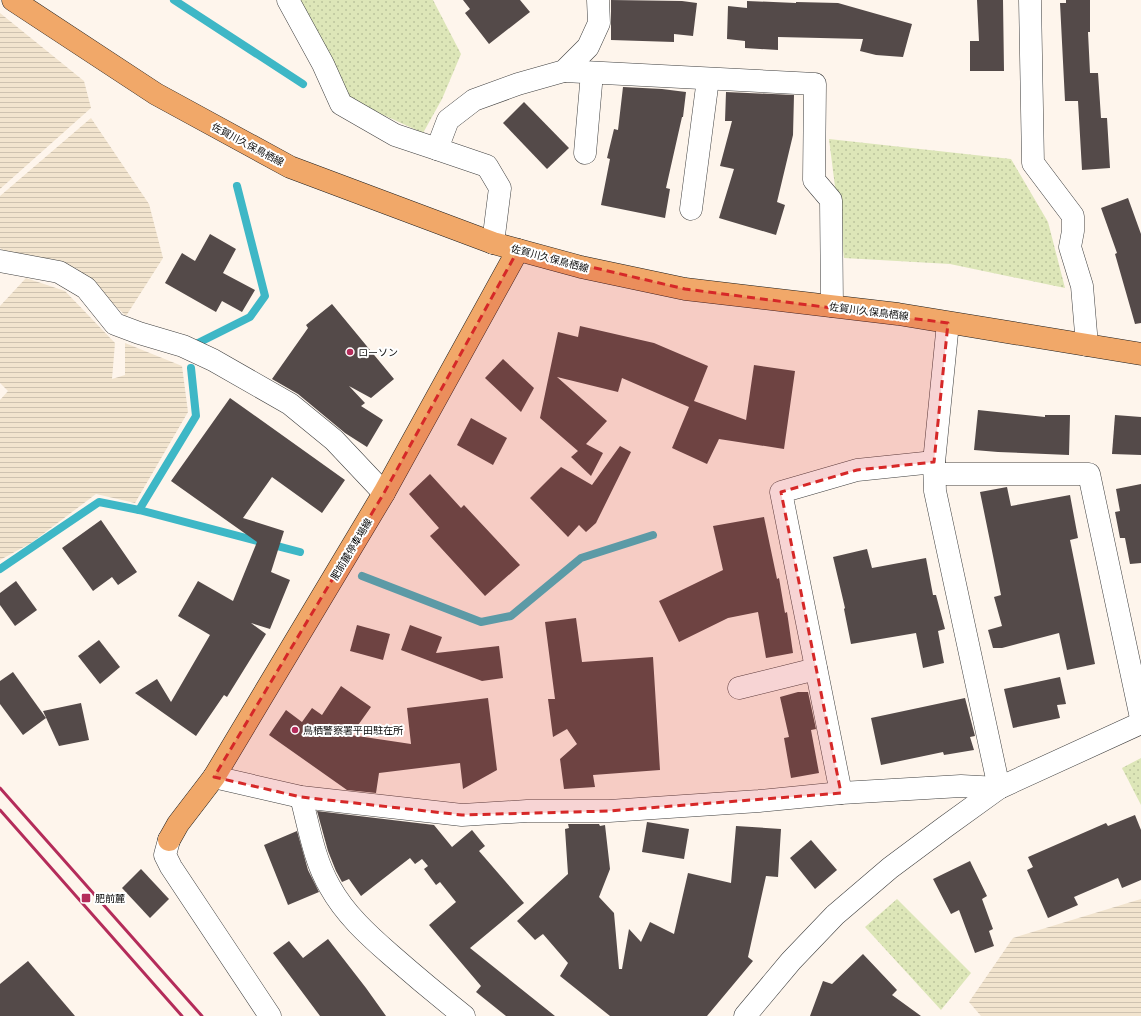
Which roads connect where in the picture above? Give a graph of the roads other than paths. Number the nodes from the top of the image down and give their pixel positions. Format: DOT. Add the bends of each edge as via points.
graph roads {
  1 [pos="13,0"];
  2 [pos="288,0"];
  3 [pos="598,0"];
  4 [pos="1030,0"];
  5 [pos="564,71"];
  6 [pos="592,72"];
  7 [pos="708,79"];
  8 [pos="437,149"];
  9 [pos="585,153"];
  10 [pos="691,209"];
  11 [pos="493,243"];
  12 [pos="518,250"];
  13 [pos="0,261"];
  14 [pos="832,306"];
  15 [pos="948,323"];
  16 [pos="1087,345"];
  17 [pos="1141,354"];
  18 [pos="935,468"];
  19 [pos="384,493"];
  20 [pos="816,669"];
  21 [pos="739,688"];
  22 [pos="1141,718"];
  23 [pos="1141,723"];
  24 [pos="214,777"];
  25 [pos="999,788"];
  26 [pos="841,792"];
  27 [pos="301,797"];
  28 [pos="168,840"];
  29 [pos="270,1016"];
  30 [pos="464,1016"];
  31 [pos="745,1016"];
  1 -- 11 [label="main road, 佐賀川久保鳥栖線" via="156,94 290,167"];
  2 -- 8 [label="street" via="323,64 341,104 395,136"];
  3 -- 5 [label="street" via="598,23 588,47"];
  4 -- 16 [label="street" via="1033,164 1073,216 1070,247 1082,286"];
  5 -- 6 [label="street"];
  5 -- 8 [label="street" via="474,100 448,120"];
  6 -- 7 [label="street"];
  6 -- 9 [label="street"];
  7 -- 10 [label="street"];
  7 -- 14 [label="street" via="815,84 814,180 831,200"];
  8 -- 11 [label="street" via="487,166 500,188"];
  11 -- 12 [label="main road, 佐賀川久保鳥栖線"];
  12 -- 14 [label="main road, 佐賀川久保鳥栖線" via="581,267 685,289"];
  12 -- 19 [label="main road, 肥前麓停車場線"];
  13 -- 19 [label="street" via="59,272 86,288 115,324 183,346 290,404 334,440"];
  14 -- 15 [label="main road, 佐賀川久保鳥栖線"];
  15 -- 16 [label="main road, 佐賀川久保鳥栖線"];
  15 -- 18 [label="street"];
  16 -- 17 [label="main road, 佐賀川久保鳥栖線"];
  18 -- 20 [label="street" via="857,470 781,492"];
  18 -- 22 [label="street" via="1090,474"];
  18 -- 25 [label="street" via="935,491"];
  19 -- 24 [label="main road, 肥前麓停車場線"];
  20 -- 21 [label="street"];
  20 -- 26 [label="street"];
  23 -- 25 [label="street"];
  24 -- 27 [label="street"];
  24 -- 28 [label="main road, 肥前麓停車場線"];
  25 -- 26 [label="street" via="961,786"];
  25 -- 31 [label="street" via="890,868 836,915 791,960"];
  26 -- 27 [label="street" via="759,801 609,811 527,811 462,815"];
  27 -- 30 [label="street" via="316,855 330,887 349,915 407,970"];
  28 -- 29 [label="street" via="165,855 171,867"];
}
